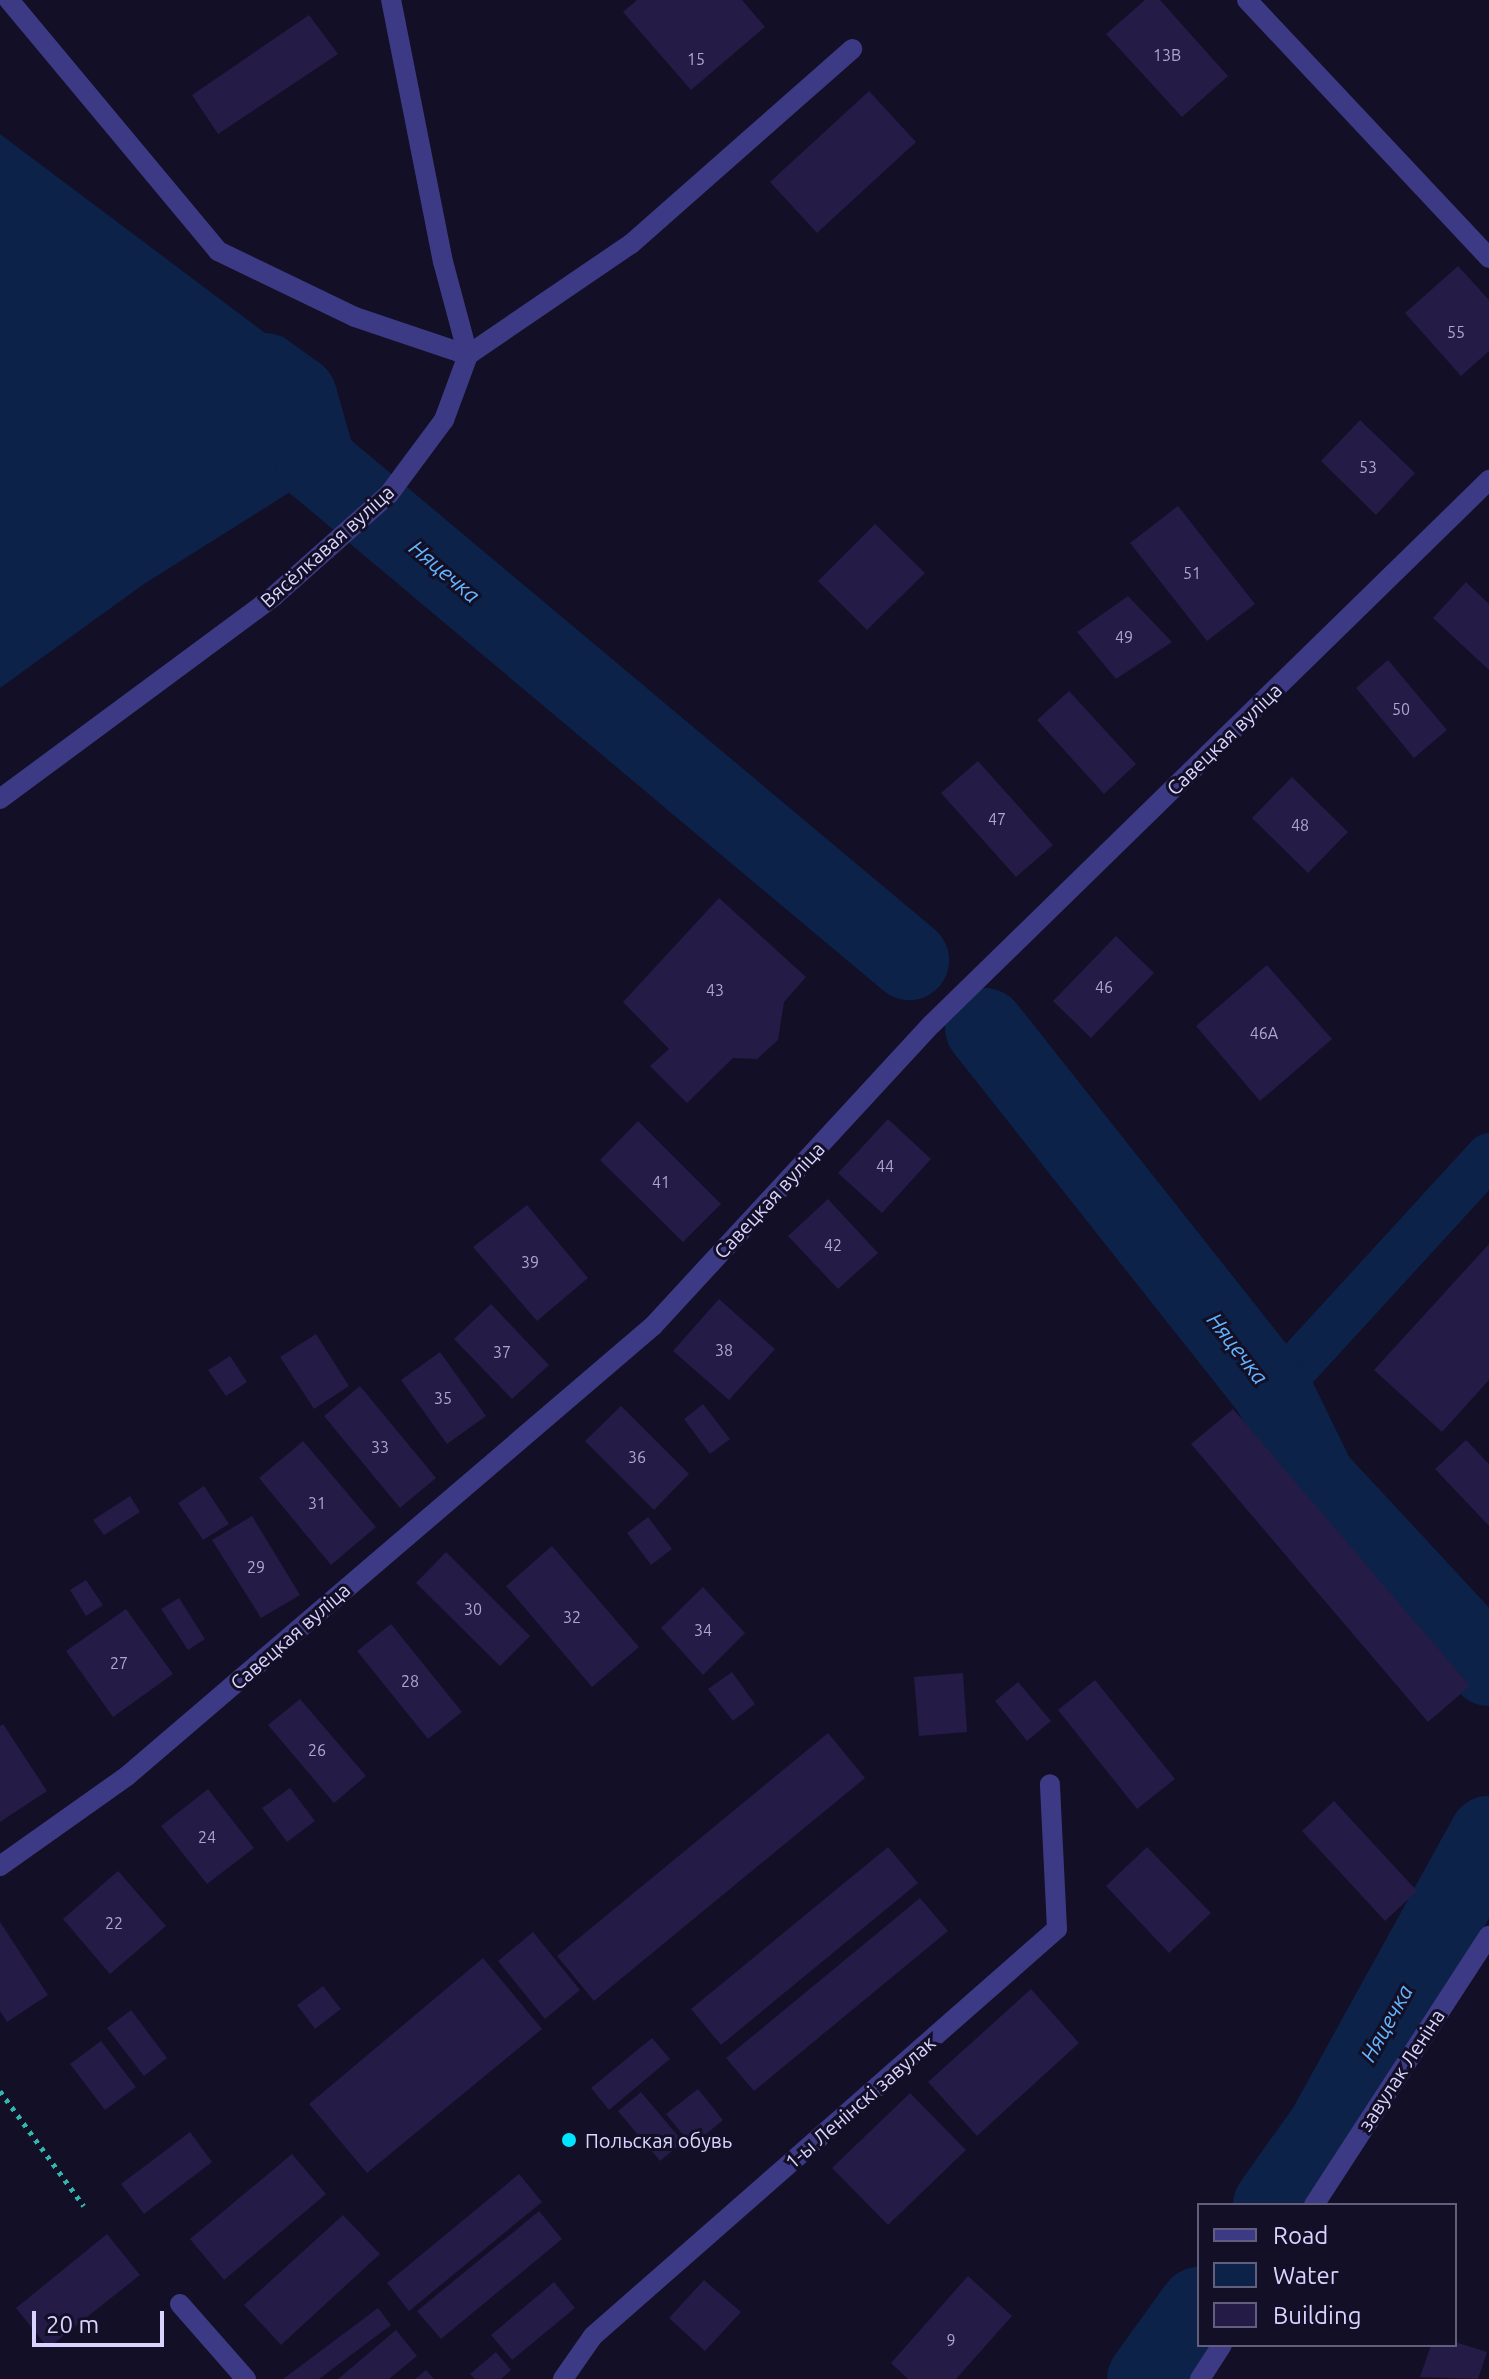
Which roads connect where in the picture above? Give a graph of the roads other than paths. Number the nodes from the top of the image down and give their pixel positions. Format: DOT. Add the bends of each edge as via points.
graph roads {
  1 [pos="9,0"];
  2 [pos="391,0"];
  3 [pos="1247,0"];
  4 [pos="852,49"];
  5 [pos="1489,258"];
  6 [pos="468,355"];
  7 [pos="1489,480"];
  8 [pos="0,799"];
  9 [pos="1050,1784"];
  10 [pos="0,1866"];
  11 [pos="1489,1936"];
  12 [pos="1315,2203"];
  13 [pos="180,2304"];
  14 [pos="1221,2347"];
  15 [pos="246,2379"];
  16 [pos="563,2379"];
  17 [pos="1200,2379"];
  1 -- 6 [label="street" via="218,251 355,317"];
  2 -- 6 [label="street" via="443,262"];
  3 -- 5 [label="street"];
  4 -- 6 [label="street" via="631,244"];
  6 -- 8 [label="street, Вясёлкавая вуліца" via="444,420 389,494 274,596"];
  7 -- 10 [label="street, Савецкая вуліца" via="932,1024 653,1326 127,1776"];
  9 -- 16 [label="street, 1-ы Ленінскі завулак" via="1057,1929 593,2336"];
  11 -- 12 [label="street, завулак Леніна"];
  13 -- 15 [label="street"];
  14 -- 17 [label="street"];
}
